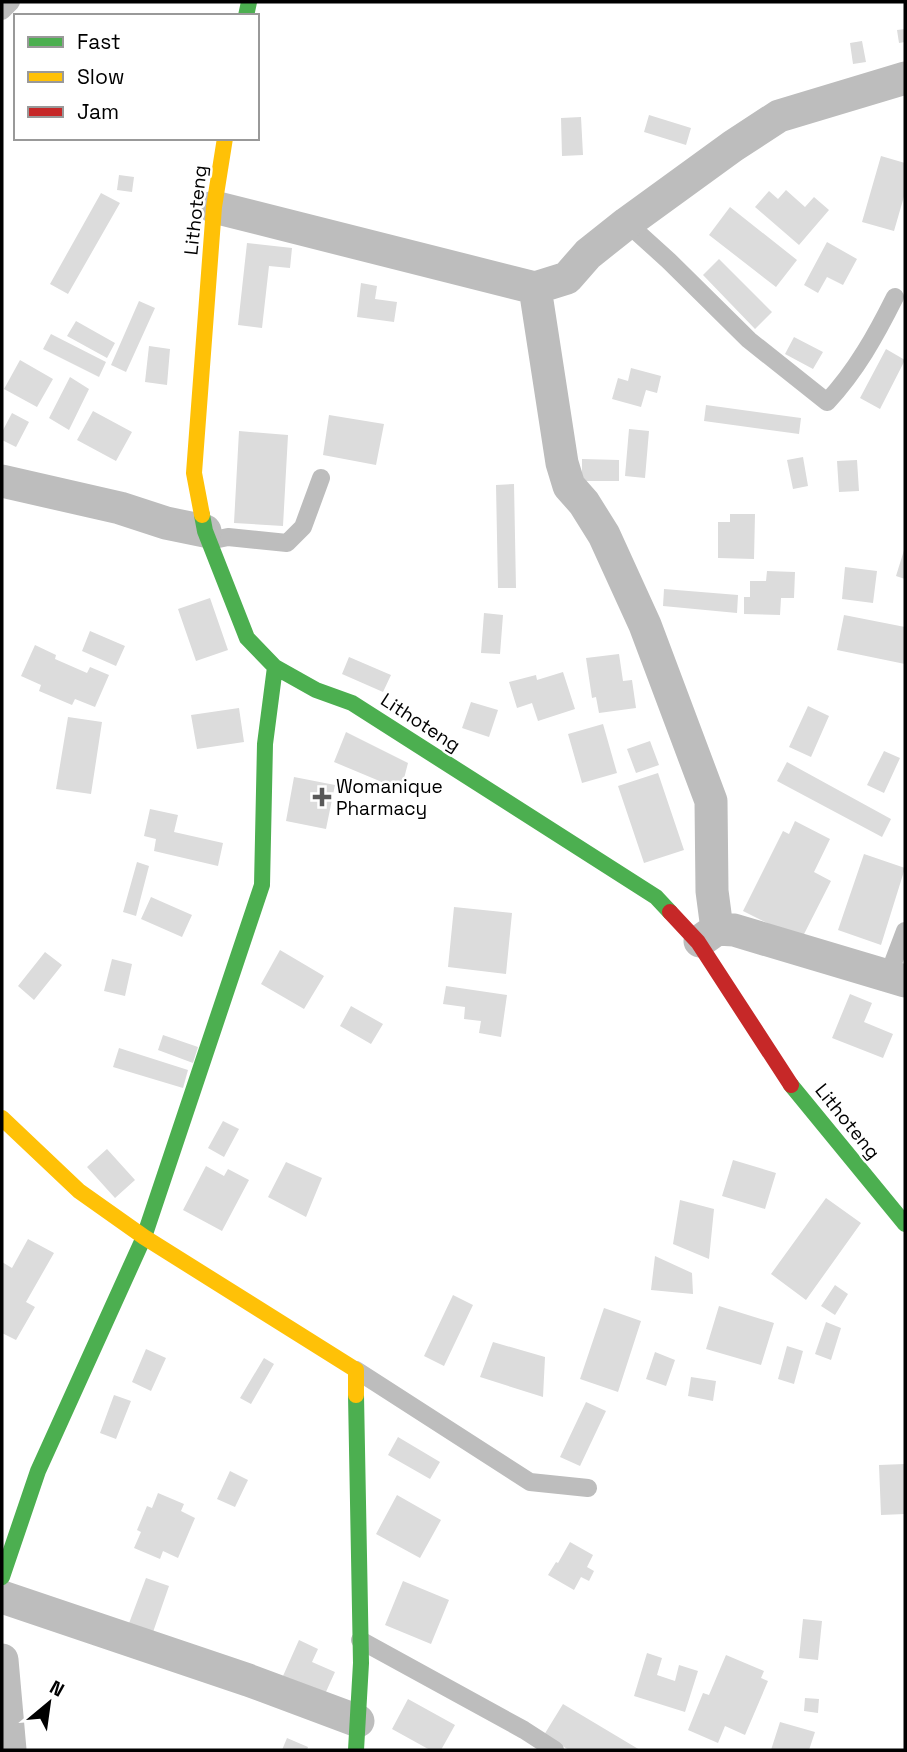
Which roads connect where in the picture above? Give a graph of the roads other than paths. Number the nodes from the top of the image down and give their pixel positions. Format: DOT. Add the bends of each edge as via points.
graph roads {
  1 [pos="12,2"];
  2 [pos="2,11"];
  3 [pos="905,78"];
  4 [pos="225,140"];
  5 [pos="214,206"];
  6 [pos="627,223"];
  7 [pos="535,288"];
  8 [pos="895,297"];
  9 [pos="321,478"];
  10 [pos="2,481"];
  11 [pos="207,536"];
  12 [pos="275,667"];
  13 [pos="905,931"];
  14 [pos="708,936"];
  15 [pos="897,978"];
  16 [pos="2,1118"];
  17 [pos="905,1224"];
  18 [pos="144,1237"];
  19 [pos="356,1370"];
  20 [pos="588,1488"];
  21 [pos="12,1514"];
  22 [pos="2,1577"];
  23 [pos="2,1597"];
  24 [pos="360,1640"];
  25 [pos="2,1660"];
  26 [pos="357,1735"];
  27 [pos="10,1750"];
  28 [pos="555,1750"];
  1 -- 2 [label="lane"];
  3 -- 6 [label="street" via="779,116"];
  4 -- 5 [label="street, Lithoteng"];
  5 -- 7 [label="street"];
  5 -- 11 [label="street, Lithoteng" via="194,473"];
  6 -- 7 [label="street" via="588,254 567,278"];
  6 -- 8 [label="lane" via="749,340 827,402 872,343"];
  7 -- 14 [label="street" via="569,486 604,535 645,625 711,801"];
  9 -- 11 [label="lane" via="303,527 287,543"];
  10 -- 11 [label="street"];
  11 -- 12 [label="street, Lithoteng" via="247,638"];
  12 -- 14 [label="street, Lithoteng" via="352,703 656,897"];
  12 -- 18 [label="street" via="265,744 261,885"];
  13 -- 15 [label="lane"];
  14 -- 15 [label="street" via="734,930"];
  14 -- 17 [label="street, Lithoteng" via="794,1089 894,1202"];
  16 -- 18 [label="street" via="79,1191"];
  18 -- 19 [label="street"];
  18 -- 21 [label="street" via="38,1471"];
  19 -- 20 [label="lane" via="530,1482"];
  19 -- 24 [label="street"];
  21 -- 22 [label="street"];
  23 -- 26 [label="street" via="248,1680"];
  24 -- 26 [label="street"];
  24 -- 28 [label="lane"];
  25 -- 27 [label="street"];
}
